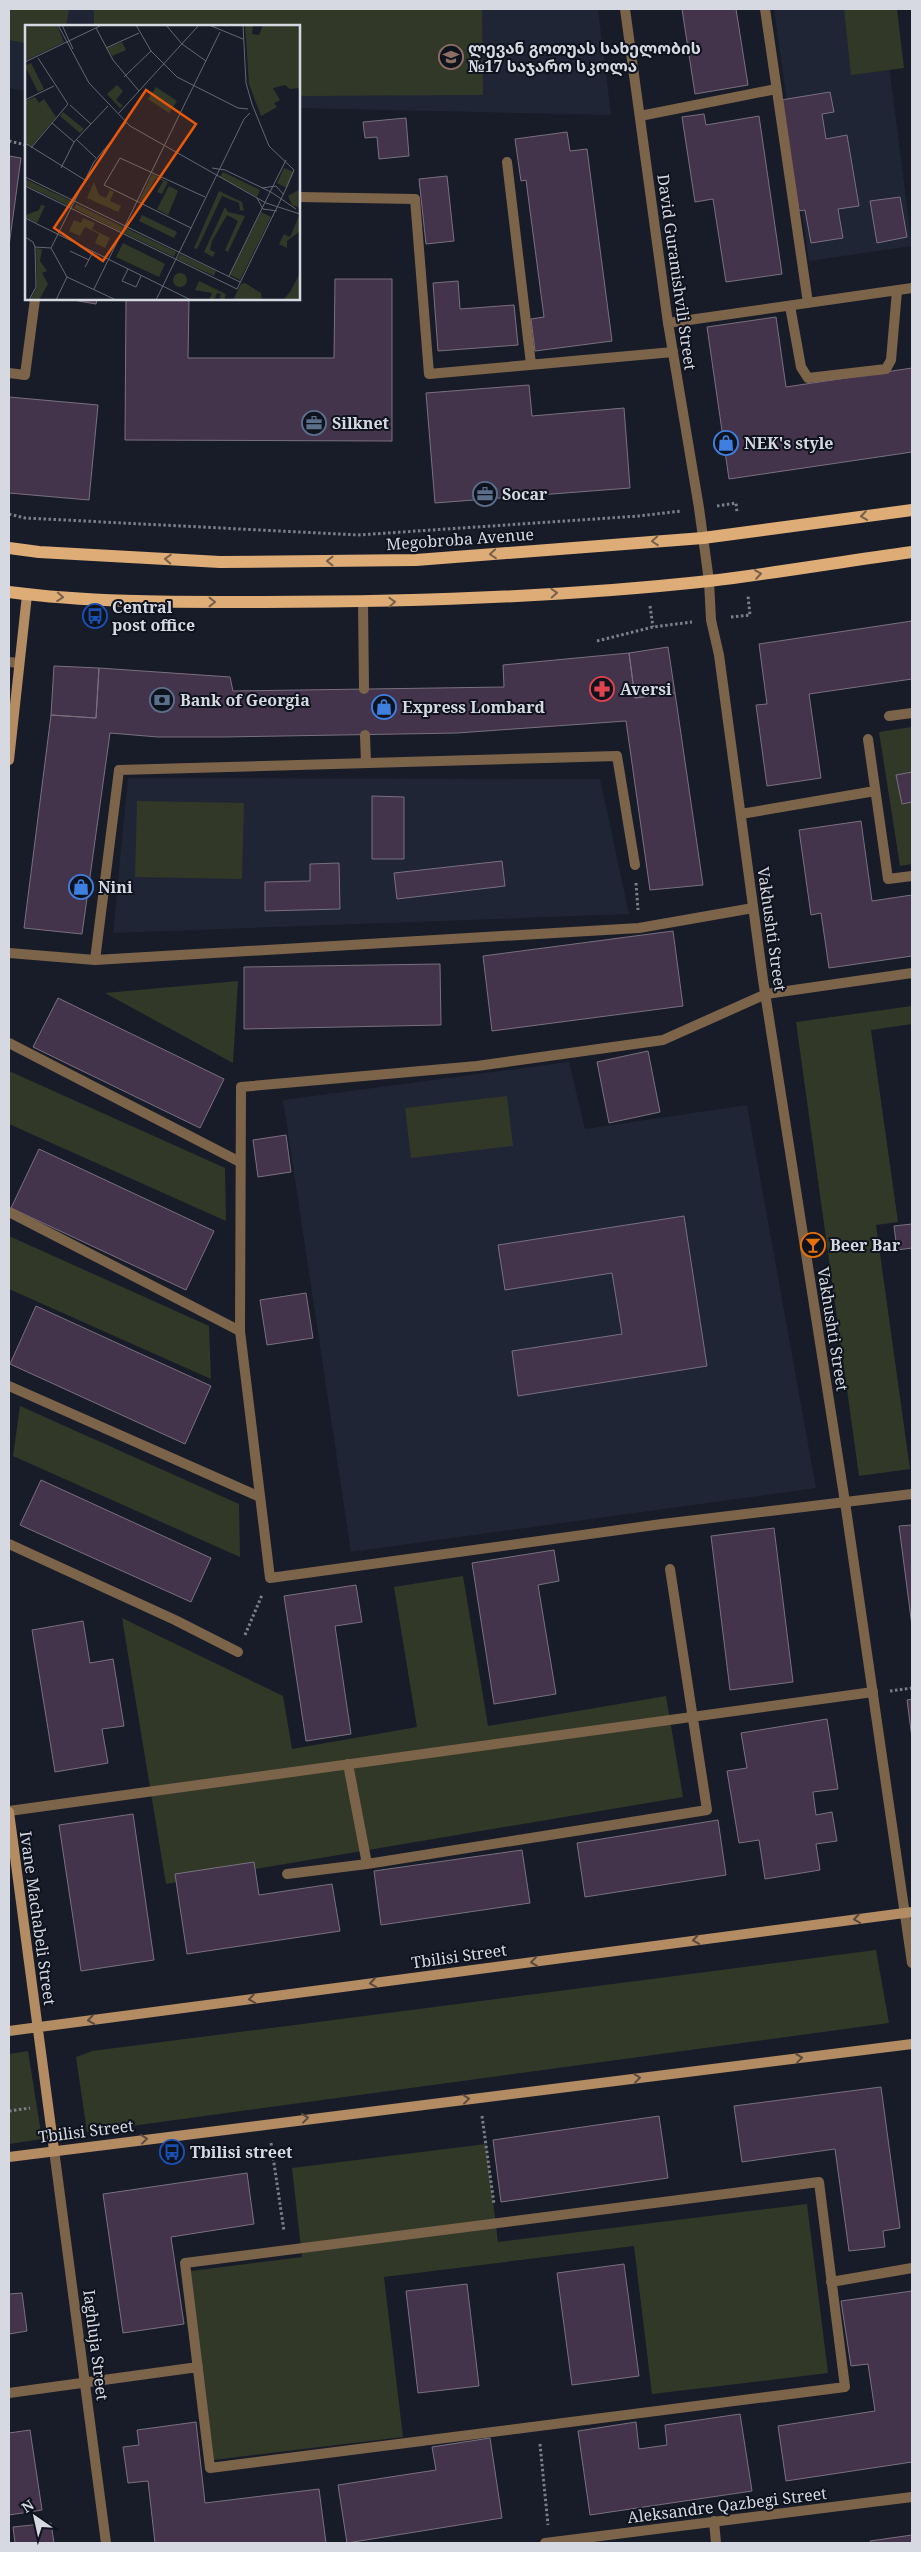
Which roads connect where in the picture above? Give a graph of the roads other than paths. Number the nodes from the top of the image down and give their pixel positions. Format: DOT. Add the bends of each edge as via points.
graph roads {
  1 [pos="625,9"];
  2 [pos="766,9"];
  3 [pos="776,89"];
  4 [pos="640,116"];
  5 [pos="508,162"];
  6 [pos="300,197"];
  7 [pos="912,288"];
  8 [pos="897,291"];
  9 [pos="35,300"];
  10 [pos="808,303"];
  11 [pos="790,306"];
  12 [pos="668,324"];
  13 [pos="673,352"];
  14 [pos="531,364"];
  15 [pos="9,373"];
  16 [pos="912,510"];
  17 [pos="703,538"];
  18 [pos="9,548"];
  19 [pos="912,552"];
  20 [pos="709,581"];
  21 [pos="9,592"];
  22 [pos="27,595"];
  23 [pos="363,602"];
  24 [pos="14,662"];
  25 [pos="364,689"];
  26 [pos="912,713"];
  27 [pos="888,716"];
  28 [pos="365,735"];
  29 [pos="868,739"];
  30 [pos="9,760"];
  31 [pos="366,763"];
  32 [pos="875,791"];
  33 [pos="741,814"];
  34 [pos="635,865"];
  35 [pos="912,876"];
  36 [pos="753,908"];
  37 [pos="9,953"];
  38 [pos="94,960"];
  39 [pos="912,973"];
  40 [pos="766,994"];
  41 [pos="9,1043"];
  42 [pos="240,1162"];
  43 [pos="9,1212"];
  44 [pos="240,1331"];
  45 [pos="9,1386"];
  46 [pos="912,1494"];
  47 [pos="260,1497"];
  48 [pos="845,1502"];
  49 [pos="9,1544"];
  50 [pos="670,1569"];
  51 [pos="238,1652"];
  52 [pos="873,1692"];
  53 [pos="693,1717"];
  54 [pos="348,1764"];
  55 [pos="9,1811"];
  56 [pos="367,1864"];
  57 [pos="287,1874"];
  58 [pos="909,1912"];
  59 [pos="912,1963"];
  60 [pos="37,2027"];
  61 [pos="9,2031"];
  62 [pos="912,2044"];
  63 [pos="54,2150"];
  64 [pos="9,2157"];
  65 [pos="912,2268"];
  66 [pos="831,2282"];
  67 [pos="198,2367"];
  68 [pos="86,2383"];
  69 [pos="9,2393"];
  70 [pos="912,2497"];
  71 [pos="714,2521"];
  72 [pos="106,2543"];
  73 [pos="545,2543"];
  74 [pos="550,2543"];
  75 [pos="716,2543"];
  1 -- 4 [label="street, David Guramishvili Street"];
  2 -- 3 [label="street"];
  3 -- 4 [label="street"];
  3 -- 10 [label="street"];
  4 -- 12 [label="street, David Guramishvili Street"];
  5 -- 14 [label="street"];
  6 -- 14 [label="street" via="415,198 429,374"];
  7 -- 8 [label="street"];
  8 -- 10 [label="street"];
  8 -- 11 [label="street" via="891,360 886,370 808,378 801,367"];
  9 -- 15 [label="street" via="25,375"];
  10 -- 11 [label="street"];
  11 -- 12 [label="street"];
  12 -- 13 [label="street, David Guramishvili Street"];
  13 -- 14 [label="street"];
  13 -- 17 [label="street, David Guramishvili Street"];
  16 -- 17 [label="main road, Megobroba Avenue, one-way"];
  17 -- 18 [label="main road, Megobroba Avenue, one-way" via="416,560 220,562"];
  17 -- 20 [label="street, David Guramishvili Street"];
  20 -- 19 [label="main road, one-way"];
  23 -- 20 [label="main road, one-way" via="622,589"];
  20 -- 33 [label="street, Vakhushti Street" via="711,620 719,655"];
  21 -- 22 [label="main road"];
  22 -- 23 [label="main road, one-way" via="178,602"];
  22 -- 24 [label="main road"];
  23 -- 25 [label="street"];
  24 -- 30 [label="main road"];
  26 -- 27 [label="street"];
  28 -- 31 [label="street"];
  29 -- 32 [label="street"];
  31 -- 34 [label="street" via="617,756"];
  31 -- 38 [label="street" via="119,770"];
  32 -- 33 [label="street"];
  32 -- 35 [label="street" via="888,879"];
  33 -- 36 [label="street, Vakhushti Street"];
  36 -- 38 [label="street" via="639,928"];
  36 -- 40 [label="street, Vakhushti Street"];
  37 -- 38 [label="street"];
  39 -- 40 [label="street"];
  40 -- 42 [label="street" via="663,1040 477,1066 241,1087"];
  40 -- 48 [label="street, Vakhushti Street"];
  41 -- 42 [label="street"];
  42 -- 44 [label="street"];
  43 -- 44 [label="street"];
  44 -- 47 [label="street"];
  45 -- 47 [label="street"];
  46 -- 48 [label="street"];
  47 -- 48 [label="street" via="270,1578"];
  48 -- 52 [label="street, Vakhushti Street"];
  49 -- 51 [label="street"];
  50 -- 53 [label="street"];
  52 -- 53 [label="street"];
  52 -- 58 [label="street, Vakhushti Street"];
  53 -- 54 [label="street"];
  53 -- 56 [label="street" via="707,1810"];
  54 -- 55 [label="street"];
  54 -- 56 [label="street"];
  55 -- 60 [label="main road, Ivane Machabeli Street"];
  56 -- 57 [label="street"];
  58 -- 59 [label="street, Vakhushti Street"];
  58 -- 60 [label="main road, Tbilisi Street, one-way"];
  60 -- 61 [label="main road, Tbilisi Street"];
  60 -- 63 [label="main road, Ivane Machabeli Street"];
  63 -- 62 [label="main road, Tbilisi Street, one-way"];
  63 -- 64 [label="main road, Tbilisi Street"];
  63 -- 68 [label="street, Iaghluja Street"];
  65 -- 66 [label="street"];
  66 -- 67 [label="street" via="819,2182 185,2262"];
  66 -- 67 [label="street" via="845,2387 210,2468"];
  67 -- 68 [label="street"];
  68 -- 69 [label="street"];
  68 -- 72 [label="street, Iaghluja Street"];
  70 -- 71 [label="street, Aleksandre Qazbegi Street"];
  71 -- 74 [label="street, Aleksandre Qazbegi Street"];
  71 -- 75 [label="street"];
  73 -- 74 [label="street, Aleksandre Qazbegi Street"];
}
